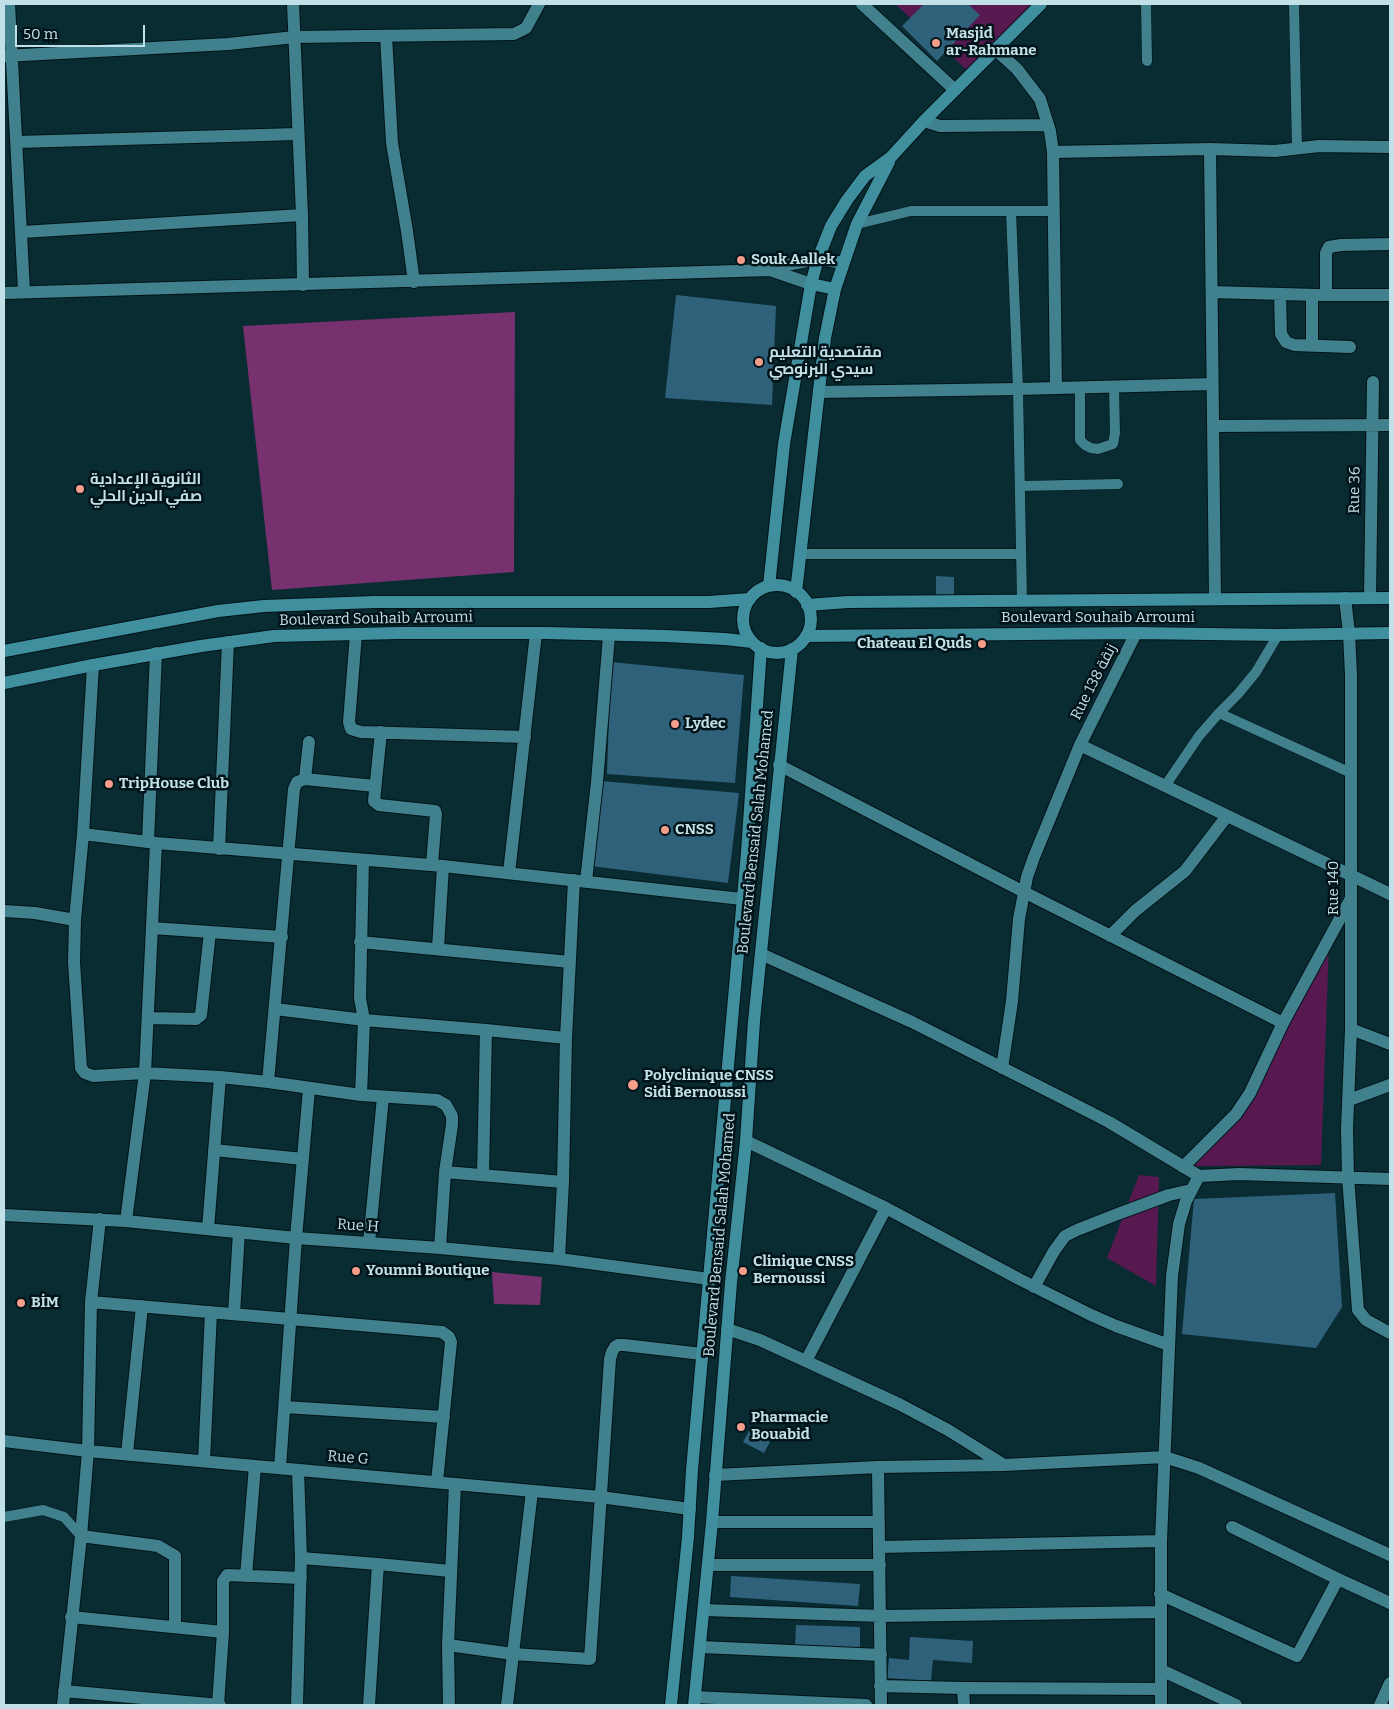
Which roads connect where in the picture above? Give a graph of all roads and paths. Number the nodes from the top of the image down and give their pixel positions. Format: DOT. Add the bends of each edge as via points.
graph roads {
  1 [pos="9,4"];
  2 [pos="292,4"];
  3 [pos="539,4"];
  4 [pos="862,4"];
  5 [pos="1041,4"];
  6 [pos="1146,4"];
  7 [pos="1294,4"];
  8 [pos="386,36"];
  9 [pos="295,37"];
  10 [pos="996,50"];
  11 [pos="7,56"];
  12 [pos="1147,62"];
  13 [pos="955,90"];
  14 [pos="924,121"];
  15 [pos="1048,125"];
  16 [pos="298,134"];
  17 [pos="17,142"];
  18 [pos="1390,147"];
  19 [pos="1210,149"];
  20 [pos="1297,149"];
  21 [pos="1053,152"];
  22 [pos="891,157"];
  23 [pos="1054,210"];
  24 [pos="1011,211"];
  25 [pos="302,215"];
  26 [pos="857,224"];
  27 [pos="22,232"];
  28 [pos="1390,244"];
  29 [pos="818,259"];
  30 [pos="843,263"];
  31 [pos="770,270"];
  32 [pos="414,282"];
  33 [pos="303,284"];
  34 [pos="811,284"];
  35 [pos="835,288"];
  36 [pos="24,292"];
  37 [pos="1212,292"];
  38 [pos="4,293"];
  39 [pos="1280,294"];
  40 [pos="1390,294"];
  41 [pos="1312,295"];
  42 [pos="1326,295"];
  43 [pos="1312,346"];
  44 [pos="1350,348"];
  45 [pos="1373,382"];
  46 [pos="1212,384"];
  47 [pos="1114,387"];
  48 [pos="1056,388"];
  49 [pos="1080,388"];
  50 [pos="1018,389"];
  51 [pos="819,392"];
  52 [pos="1372,425"];
  53 [pos="1390,425"];
  54 [pos="1213,426"];
  55 [pos="1118,484"];
  56 [pos="1020,486"];
  57 [pos="800,554"];
  58 [pos="1020,554"];
  59 [pos="769,586"];
  60 [pos="796,592"];
  61 [pos="1346,598"];
  62 [pos="1370,598"];
  63 [pos="1390,598"];
  64 [pos="750,599"];
  65 [pos="1215,599"];
  66 [pos="1022,601"];
  67 [pos="807,605"];
  68 [pos="536,633"];
  69 [pos="1136,633"];
  70 [pos="1349,633"];
  71 [pos="1390,633"];
  72 [pos="356,634"];
  73 [pos="1278,635"];
  74 [pos="608,636"];
  75 [pos="806,636"];
  76 [pos="228,642"];
  77 [pos="757,645"];
  78 [pos="792,649"];
  79 [pos="4,651"];
  80 [pos="156,653"];
  81 [pos="93,664"];
  82 [pos="4,683"];
  83 [pos="1219,713"];
  84 [pos="381,732"];
  85 [pos="525,737"];
  86 [pos="308,742"];
  87 [pos="1080,745"];
  88 [pos="779,765"];
  89 [pos="1351,773"];
  90 [pos="305,779"];
  91 [pos="375,786"];
  92 [pos="1165,786"];
  93 [pos="1227,816"];
  94 [pos="83,834"];
  95 [pos="152,843"];
  96 [pos="219,849"];
  97 [pos="289,854"];
  98 [pos="363,860"];
  99 [pos="437,865"];
  100 [pos="509,873"];
  101 [pos="1351,874"];
  102 [pos="580,880"];
  103 [pos="1024,892"];
  104 [pos="1390,894"];
  105 [pos="742,899"];
  106 [pos="1351,899"];
  107 [pos="4,911"];
  108 [pos="74,920"];
  109 [pos="152,928"];
  110 [pos="210,932"];
  111 [pos="282,936"];
  112 [pos="1110,936"];
  113 [pos="360,942"];
  114 [pos="438,948"];
  115 [pos="761,954"];
  116 [pos="570,962"];
  117 [pos="275,1010"];
  118 [pos="148,1018"];
  119 [pos="364,1020"];
  120 [pos="1283,1023"];
  121 [pos="1351,1029"];
  122 [pos="486,1030"];
  123 [pos="566,1038"];
  124 [pos="1390,1044"];
  125 [pos="1002,1068"];
  126 [pos="145,1073"];
  127 [pos="220,1077"];
  128 [pos="268,1082"];
  129 [pos="1390,1085"];
  130 [pos="309,1089"];
  131 [pos="361,1095"];
  132 [pos="383,1097"];
  133 [pos="1348,1100"];
  134 [pos="746,1141"];
  135 [pos="214,1150"];
  136 [pos="303,1159"];
  137 [pos="1184,1167"];
  138 [pos="445,1172"];
  139 [pos="483,1175"];
  140 [pos="1199,1176"];
  141 [pos="1348,1177"];
  142 [pos="1390,1179"];
  143 [pos="563,1182"];
  144 [pos="1191,1190"];
  145 [pos="886,1208"];
  146 [pos="4,1215"];
  147 [pos="100,1220"];
  148 [pos="126,1221"];
  149 [pos="208,1229"];
  150 [pos="239,1232"];
  151 [pos="296,1238"];
  152 [pos="369,1243"];
  153 [pos="440,1248"];
  154 [pos="559,1259"];
  155 [pos="709,1278"];
  156 [pos="1034,1287"];
  157 [pos="90,1302"];
  158 [pos="142,1306"];
  159 [pos="212,1312"];
  160 [pos="234,1314"];
  161 [pos="291,1319"];
  162 [pos="727,1328"];
  163 [pos="1390,1333"];
  164 [pos="1169,1345"];
  165 [pos="702,1354"];
  166 [pos="806,1361"];
  167 [pos="285,1407"];
  168 [pos="444,1417"];
  169 [pos="4,1440"];
  170 [pos="88,1451"];
  171 [pos="127,1454"];
  172 [pos="1164,1457"];
  173 [pos="204,1461"];
  174 [pos="1004,1465"];
  175 [pos="255,1466"];
  176 [pos="878,1467"];
  177 [pos="280,1468"];
  178 [pos="298,1470"];
  179 [pos="715,1475"];
  180 [pos="437,1482"];
  181 [pos="455,1484"];
  182 [pos="532,1491"];
  183 [pos="600,1497"];
  184 [pos="690,1509"];
  185 [pos="4,1517"];
  186 [pos="712,1522"];
  187 [pos="879,1522"];
  188 [pos="1232,1527"];
  189 [pos="81,1536"];
  190 [pos="1161,1541"];
  191 [pos="880,1547"];
  192 [pos="1390,1555"];
  193 [pos="301,1558"];
  194 [pos="378,1564"];
  195 [pos="708,1565"];
  196 [pos="880,1565"];
  197 [pos="450,1571"];
  198 [pos="246,1576"];
  199 [pos="301,1578"];
  200 [pos="1338,1579"];
  201 [pos="1160,1594"];
  202 [pos="1390,1603"];
  203 [pos="704,1610"];
  204 [pos="1160,1612"];
  205 [pos="881,1616"];
  206 [pos="71,1617"];
  207 [pos="175,1627"];
  208 [pos="223,1632"];
  209 [pos="448,1645"];
  210 [pos="701,1647"];
  211 [pos="513,1654"];
  212 [pos="880,1655"];
  213 [pos="1160,1670"];
  214 [pos="1390,1684"];
  215 [pos="880,1686"];
  216 [pos="963,1688"];
  217 [pos="1161,1690"];
  218 [pos="64,1691"];
  219 [pos="694,1701"];
  220 [pos="63,1705"];
  221 [pos="218,1705"];
  222 [pos="297,1705"];
  223 [pos="369,1705"];
  224 [pos="449,1705"];
  225 [pos="507,1705"];
  226 [pos="671,1705"];
  227 [pos="866,1705"];
  228 [pos="881,1705"];
  229 [pos="964,1705"];
  230 [pos="1161,1705"];
  231 [pos="1236,1705"];
  232 [pos="1380,1705"];
  1 -- 11 [label="street"];
  2 -- 9 [label="street"];
  3 -- 8 [label="street" via="526,28 514,34"];
  4 -- 13 [label="street"];
  5 -- 10 [label="street"];
  6 -- 12 [label="lane"];
  7 -- 20 [label="lane"];
  8 -- 9 [label="street"];
  8 -- 32 [label="street" via="392,143"];
  9 -- 11 [label="street" via="228,44"];
  9 -- 16 [label="street"];
  10 -- 13 [label="street"];
  10 -- 15 [label="street" via="1017,69 1040,99"];
  11 -- 17 [label="street"];
  13 -- 14 [label="street"];
  14 -- 15 [label="street" via="940,126"];
  14 -- 22 [label="street"];
  15 -- 21 [label="street"];
  16 -- 17 [label="street"];
  16 -- 25 [label="street"];
  17 -- 27 [label="street"];
  18 -- 20 [label="street"];
  19 -- 20 [label="street"];
  19 -- 21 [label="street"];
  19 -- 37 [label="street"];
  21 -- 23 [label="street"];
  22 -- 26 [label="street"];
  22 -- 29 [label="street" via="866,176 847,200 831,226"];
  23 -- 24 [label="lane"];
  23 -- 48 [label="street"];
  24 -- 26 [label="lane" via="911,211"];
  24 -- 50 [label="lane"];
  25 -- 27 [label="street"];
  25 -- 33 [label="street"];
  26 -- 30 [label="street"];
  27 -- 36 [label="street"];
  28 -- 42 [label="street" via="1329,247 1326,253"];
  29 -- 30 [label="street"];
  29 -- 31 [label="street"];
  29 -- 34 [label="street"];
  30 -- 35 [label="street"];
  31 -- 32 [label="street"];
  31 -- 34 [label="street"];
  32 -- 33 [label="street"];
  33 -- 36 [label="street"];
  34 -- 35 [label="street"];
  34 -- 59 [label="street" via="784,444"];
  35 -- 51 [label="street"];
  36 -- 38 [label="street"];
  37 -- 39 [label="street"];
  37 -- 46 [label="street"];
  39 -- 41 [label="street"];
  39 -- 43 [label="street" via="1281,334 1286,342"];
  40 -- 42 [label="street"];
  41 -- 42 [label="street"];
  41 -- 43 [label="street"];
  43 -- 44 [label="street"];
  45 -- 52 [label="street, Rue 36"];
  46 -- 47 [label="street"];
  46 -- 54 [label="street"];
  47 -- 49 [label="street"];
  47 -- 49 [label="lane" via="1113,444 1098,449 1080,440"];
  48 -- 49 [label="street"];
  48 -- 50 [label="street"];
  50 -- 51 [label="street"];
  50 -- 56 [label="lane"];
  51 -- 57 [label="street"];
  52 -- 53 [label="street"];
  52 -- 54 [label="street"];
  52 -- 62 [label="street, Rue 36"];
  54 -- 65 [label="street"];
  55 -- 56 [label="lane"];
  56 -- 58 [label="lane"];
  57 -- 58 [label="lane"];
  57 -- 60 [label="street"];
  58 -- 66 [label="lane"];
  59 -- 60 [label="street"];
  59 -- 64 [label="street"];
  60 -- 67 [label="street"];
  61 -- 62 [label="street, Boulevard Souhaib Arroumi"];
  61 -- 65 [label="street, Boulevard Souhaib Arroumi"];
  61 -- 70 [label="street, Rue 140"];
  62 -- 63 [label="street, Boulevard Souhaib Arroumi"];
  64 -- 77 [label="street" via="743,613 744,629"];
  64 -- 79 [label="street, Boulevard Souhaib Arroumi" via="264,606 218,611"];
  65 -- 66 [label="street, Boulevard Souhaib Arroumi"];
  66 -- 67 [label="street, Boulevard Souhaib Arroumi"];
  67 -- 75 [label="street" via="810,620"];
  68 -- 72 [label="street, Boulevard Souhaib Arroumi"];
  68 -- 74 [label="street, Boulevard Souhaib Arroumi"];
  68 -- 85 [label="street"];
  69 -- 73 [label="street, Boulevard Souhaib Arroumi"];
  69 -- 75 [label="street, Boulevard Souhaib Arroumi"];
  69 -- 87 [label="street, Rue 138 زنقة"];
  70 -- 71 [label="street, Boulevard Souhaib Arroumi"];
  70 -- 73 [label="street, Boulevard Souhaib Arroumi"];
  70 -- 89 [label="street, Rue 140"];
  72 -- 76 [label="street, Boulevard Souhaib Arroumi" via="274,636"];
  72 -- 84 [label="street" via="349,722 351,729"];
  73 -- 83 [label="lane" via="1256,672"];
  74 -- 77 [label="street, Boulevard Souhaib Arroumi" via="675,636"];
  74 -- 102 [label="street" via="597,782"];
  75 -- 78 [label="street"];
  76 -- 80 [label="street, Boulevard Souhaib Arroumi"];
  76 -- 96 [label="street"];
  77 -- 78 [label="street" via="776,653"];
  77 -- 105 [label="street, Boulevard Bensaid Salah Mohamed"];
  78 -- 88 [label="street, Boulevard Bensaid Salah Mohamed"];
  80 -- 81 [label="street, Boulevard Souhaib Arroumi"];
  80 -- 95 [label="street"];
  81 -- 82 [label="street, Boulevard Souhaib Arroumi"];
  81 -- 94 [label="street"];
  83 -- 89 [label="lane"];
  83 -- 92 [label="lane"];
  84 -- 85 [label="street"];
  84 -- 91 [label="street"];
  85 -- 100 [label="street"];
  86 -- 90 [label="street"];
  87 -- 92 [label="street"];
  87 -- 103 [label="street, Rue 138 زنقة" via="1034,857"];
  88 -- 103 [label="street"];
  88 -- 115 [label="street, Boulevard Bensaid Salah Mohamed"];
  89 -- 101 [label="street, Rue 140"];
  90 -- 91 [label="street"];
  90 -- 97 [label="street" via="297,782 294,789"];
  91 -- 99 [label="street" via="374,801 379,805 435,810"];
  92 -- 93 [label="street"];
  93 -- 101 [label="street"];
  93 -- 112 [label="street" via="1185,872 1135,911"];
  94 -- 95 [label="street"];
  94 -- 108 [label="street"];
  95 -- 96 [label="street"];
  95 -- 109 [label="street"];
  96 -- 97 [label="street"];
  97 -- 98 [label="street"];
  97 -- 111 [label="street"];
  98 -- 99 [label="street"];
  98 -- 113 [label="street"];
  99 -- 100 [label="street"];
  99 -- 114 [label="street"];
  100 -- 102 [label="street"];
  101 -- 104 [label="street"];
  101 -- 106 [label="street, Rue 140"];
  102 -- 105 [label="street"];
  102 -- 116 [label="street"];
  103 -- 112 [label="street"];
  103 -- 125 [label="street, Rue 138 زنقة"];
  105 -- 155 [label="street, Boulevard Bensaid Salah Mohamed"];
  106 -- 120 [label="street"];
  106 -- 121 [label="street, Rue 140"];
  107 -- 108 [label="street"];
  108 -- 126 [label="street" via="81,1068 92,1076"];
  109 -- 110 [label="street"];
  109 -- 118 [label="street"];
  110 -- 111 [label="street"];
  110 -- 118 [label="street" via="202,1015 196,1020"];
  111 -- 117 [label="street"];
  112 -- 120 [label="street"];
  113 -- 114 [label="street"];
  113 -- 119 [label="street" via="360,998"];
  114 -- 116 [label="street"];
  115 -- 125 [label="street" via="912,1022"];
  115 -- 134 [label="street, Boulevard Bensaid Salah Mohamed"];
  116 -- 123 [label="street"];
  117 -- 119 [label="street"];
  117 -- 128 [label="street"];
  118 -- 126 [label="street"];
  119 -- 122 [label="street"];
  119 -- 131 [label="street"];
  120 -- 137 [label="street" via="1250,1093 1236,1114"];
  121 -- 124 [label="street"];
  121 -- 133 [label="street, Rue 140"];
  122 -- 123 [label="street"];
  122 -- 139 [label="street"];
  123 -- 143 [label="street"];
  125 -- 137 [label="street" via="1109,1122"];
  126 -- 127 [label="street"];
  126 -- 148 [label="street"];
  127 -- 128 [label="street"];
  127 -- 135 [label="street"];
  128 -- 130 [label="street"];
  129 -- 133 [label="street"];
  130 -- 131 [label="street"];
  130 -- 136 [label="street"];
  131 -- 132 [label="street"];
  132 -- 138 [label="street" via="437,1100 446,1105 452,1116 452,1125"];
  132 -- 152 [label="street"];
  133 -- 141 [label="street, Rue 140"];
  134 -- 145 [label="street"];
  134 -- 162 [label="street, Boulevard Bensaid Salah Mohamed"];
  135 -- 136 [label="street"];
  135 -- 149 [label="street"];
  136 -- 151 [label="street"];
  137 -- 140 [label="street"];
  138 -- 139 [label="street"];
  138 -- 153 [label="street"];
  139 -- 143 [label="street"];
  140 -- 141 [label="street"];
  140 -- 144 [label="street"];
  141 -- 142 [label="street"];
  141 -- 163 [label="street, Rue 140" via="1358,1310 1366,1320"];
  143 -- 154 [label="street"];
  144 -- 156 [label="street" via="1169,1195 1065,1236"];
  144 -- 164 [label="street" via="1179,1224 1172,1276"];
  145 -- 156 [label="street"];
  145 -- 166 [label="street"];
  146 -- 147 [label="street, Rue H"];
  147 -- 148 [label="street, Rue H"];
  147 -- 157 [label="street"];
  148 -- 149 [label="street, Rue H"];
  149 -- 150 [label="street, Rue H"];
  150 -- 151 [label="street, Rue H"];
  150 -- 160 [label="street"];
  151 -- 152 [label="street, Rue H"];
  151 -- 161 [label="street"];
  152 -- 153 [label="street, Rue H"];
  153 -- 154 [label="street, Rue H"];
  154 -- 155 [label="street, Rue H"];
  155 -- 165 [label="street, Boulevard Bensaid Salah Mohamed"];
  156 -- 164 [label="street" via="1116,1326"];
  157 -- 158 [label="street"];
  157 -- 170 [label="street"];
  158 -- 159 [label="street"];
  158 -- 171 [label="street"];
  159 -- 160 [label="street"];
  159 -- 173 [label="street"];
  160 -- 161 [label="street"];
  161 -- 167 [label="street"];
  161 -- 168 [label="street" via="446,1334 451,1342"];
  162 -- 166 [label="street"];
  162 -- 179 [label="street, Boulevard Bensaid Salah Mohamed"];
  164 -- 172 [label="street"];
  165 -- 183 [label="street" via="624,1344 614,1347 610,1359"];
  165 -- 184 [label="street, Boulevard Bensaid Salah Mohamed"];
  166 -- 174 [label="street" via="899,1404"];
  167 -- 168 [label="street"];
  167 -- 177 [label="street"];
  168 -- 180 [label="street"];
  169 -- 170 [label="street, Rue G"];
  170 -- 171 [label="street, Rue G"];
  170 -- 189 [label="street"];
  171 -- 173 [label="street, Rue G"];
  172 -- 174 [label="street"];
  172 -- 190 [label="street"];
  172 -- 192 [label="street" via="1199,1468"];
  173 -- 175 [label="street, Rue G"];
  174 -- 176 [label="street"];
  175 -- 177 [label="street, Rue G"];
  175 -- 198 [label="street"];
  176 -- 179 [label="street"];
  176 -- 187 [label="street"];
  177 -- 178 [label="street, Rue G"];
  178 -- 180 [label="street, Rue G"];
  178 -- 193 [label="street"];
  179 -- 186 [label="street, Boulevard Bensaid Salah Mohamed"];
  180 -- 181 [label="street, Rue G"];
  181 -- 182 [label="street, Rue G"];
  181 -- 197 [label="street"];
  182 -- 183 [label="street, Rue G"];
  182 -- 211 [label="street"];
  183 -- 184 [label="street, Rue G"];
  183 -- 211 [label="street" via="590,1658"];
  184 -- 226 [label="street, Boulevard Bensaid Salah Mohamed"];
  185 -- 189 [label="lane" via="43,1510 64,1516"];
  186 -- 187 [label="street"];
  186 -- 195 [label="street, Boulevard Bensaid Salah Mohamed"];
  187 -- 191 [label="street"];
  188 -- 200 [label="street"];
  189 -- 206 [label="street"];
  189 -- 207 [label="street" via="158,1546 175,1556"];
  190 -- 191 [label="street"];
  190 -- 201 [label="street"];
  191 -- 196 [label="street"];
  193 -- 194 [label="street"];
  193 -- 199 [label="street"];
  194 -- 197 [label="street"];
  194 -- 223 [label="street"];
  195 -- 196 [label="street"];
  195 -- 203 [label="street, Boulevard Bensaid Salah Mohamed"];
  196 -- 205 [label="street"];
  197 -- 209 [label="street"];
  198 -- 199 [label="street"];
  198 -- 208 [label="street" via="227,1575 223,1581"];
  199 -- 222 [label="street"];
  200 -- 201 [label="street" via="1298,1656"];
  200 -- 202 [label="street"];
  201 -- 204 [label="street"];
  203 -- 205 [label="street"];
  203 -- 210 [label="street, Boulevard Bensaid Salah Mohamed"];
  204 -- 205 [label="street"];
  204 -- 213 [label="street"];
  205 -- 212 [label="street"];
  206 -- 207 [label="street"];
  206 -- 218 [label="street"];
  207 -- 208 [label="street"];
  208 -- 221 [label="street"];
  209 -- 211 [label="street"];
  209 -- 224 [label="street"];
  210 -- 212 [label="street"];
  210 -- 219 [label="street, Boulevard Bensaid Salah Mohamed"];
  211 -- 225 [label="street"];
  212 -- 215 [label="street"];
  213 -- 217 [label="street"];
  213 -- 231 [label="street"];
  214 -- 232 [label="street"];
  215 -- 216 [label="street"];
  215 -- 228 [label="street"];
  216 -- 217 [label="street"];
  216 -- 229 [label="street"];
  217 -- 230 [label="street"];
  218 -- 220 [label="street"];
  218 -- 221 [label="street"];
  219 -- 227 [label="street"];
}
